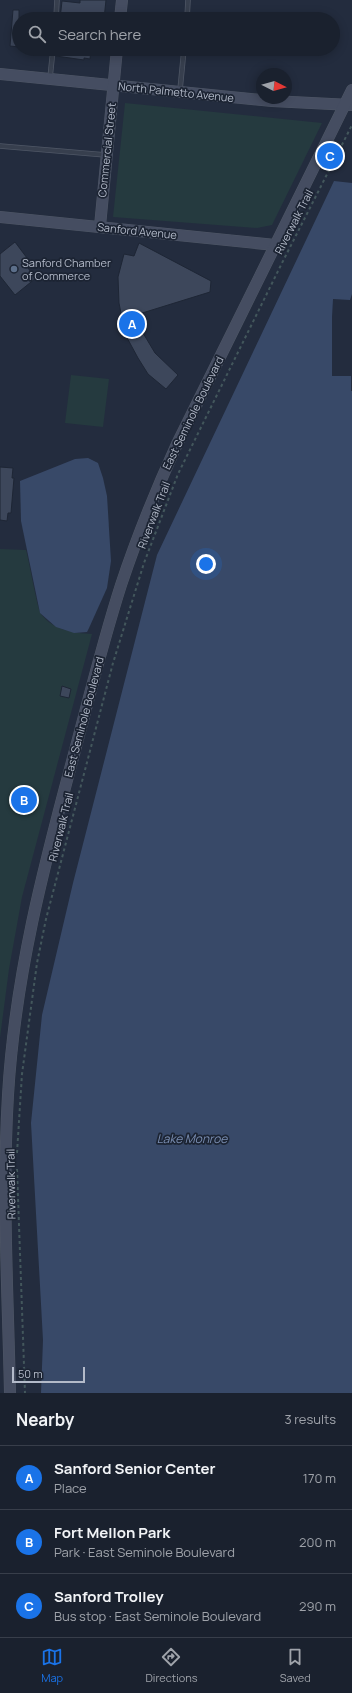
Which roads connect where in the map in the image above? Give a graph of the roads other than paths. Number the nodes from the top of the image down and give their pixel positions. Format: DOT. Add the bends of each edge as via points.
graph roads {
  1 [pos="58,0"];
  2 [pos="122,0"];
  3 [pos="188,0"];
  4 [pos="57,12"];
  5 [pos="121,12"];
  6 [pos="187,12"];
  7 [pos="52,56"];
  8 [pos="116,56"];
  9 [pos="183,56"];
  10 [pos="0,74"];
  11 [pos="50,79"];
  12 [pos="113,85"];
  13 [pos="352,90"];
  14 [pos="180,92"];
  15 [pos="348,105"];
  16 [pos="0,146"];
  17 [pos="107,155"];
  18 [pos="0,217"];
  19 [pos="100,226"];
  20 [pos="275,245"];
  21 [pos="10,1393"];
  1 -- 4 [label="lane"];
  2 -- 5 [label="street"];
  3 -- 6 [label="lane"];
  7 -- 11 [label="lane"];
  8 -- 12 [label="street, Commercial Street"];
  9 -- 14 [label="lane"];
  10 -- 11 [label="street, North Palmetto Avenue"];
  11 -- 12 [label="street, North Palmetto Avenue"];
  12 -- 14 [label="street, North Palmetto Avenue"];
  12 -- 17 [label="street, Commercial Street"];
  13 -- 15 [label="street, East Seminole Boulevard"];
  14 -- 15 [label="street, North Palmetto Avenue"];
  15 -- 20 [label="street, East Seminole Boulevard"];
  16 -- 17 [label="lane"];
  17 -- 19 [label="street, Commercial Street"];
  18 -- 19 [label="street, Sanford Avenue"];
  19 -- 20 [label="street, Sanford Avenue"];
  20 -- 21 [label="street, East Seminole Boulevard" via="177,444 140,532 106,633 43,869 23,964 8,1093 5,1160"];
}
